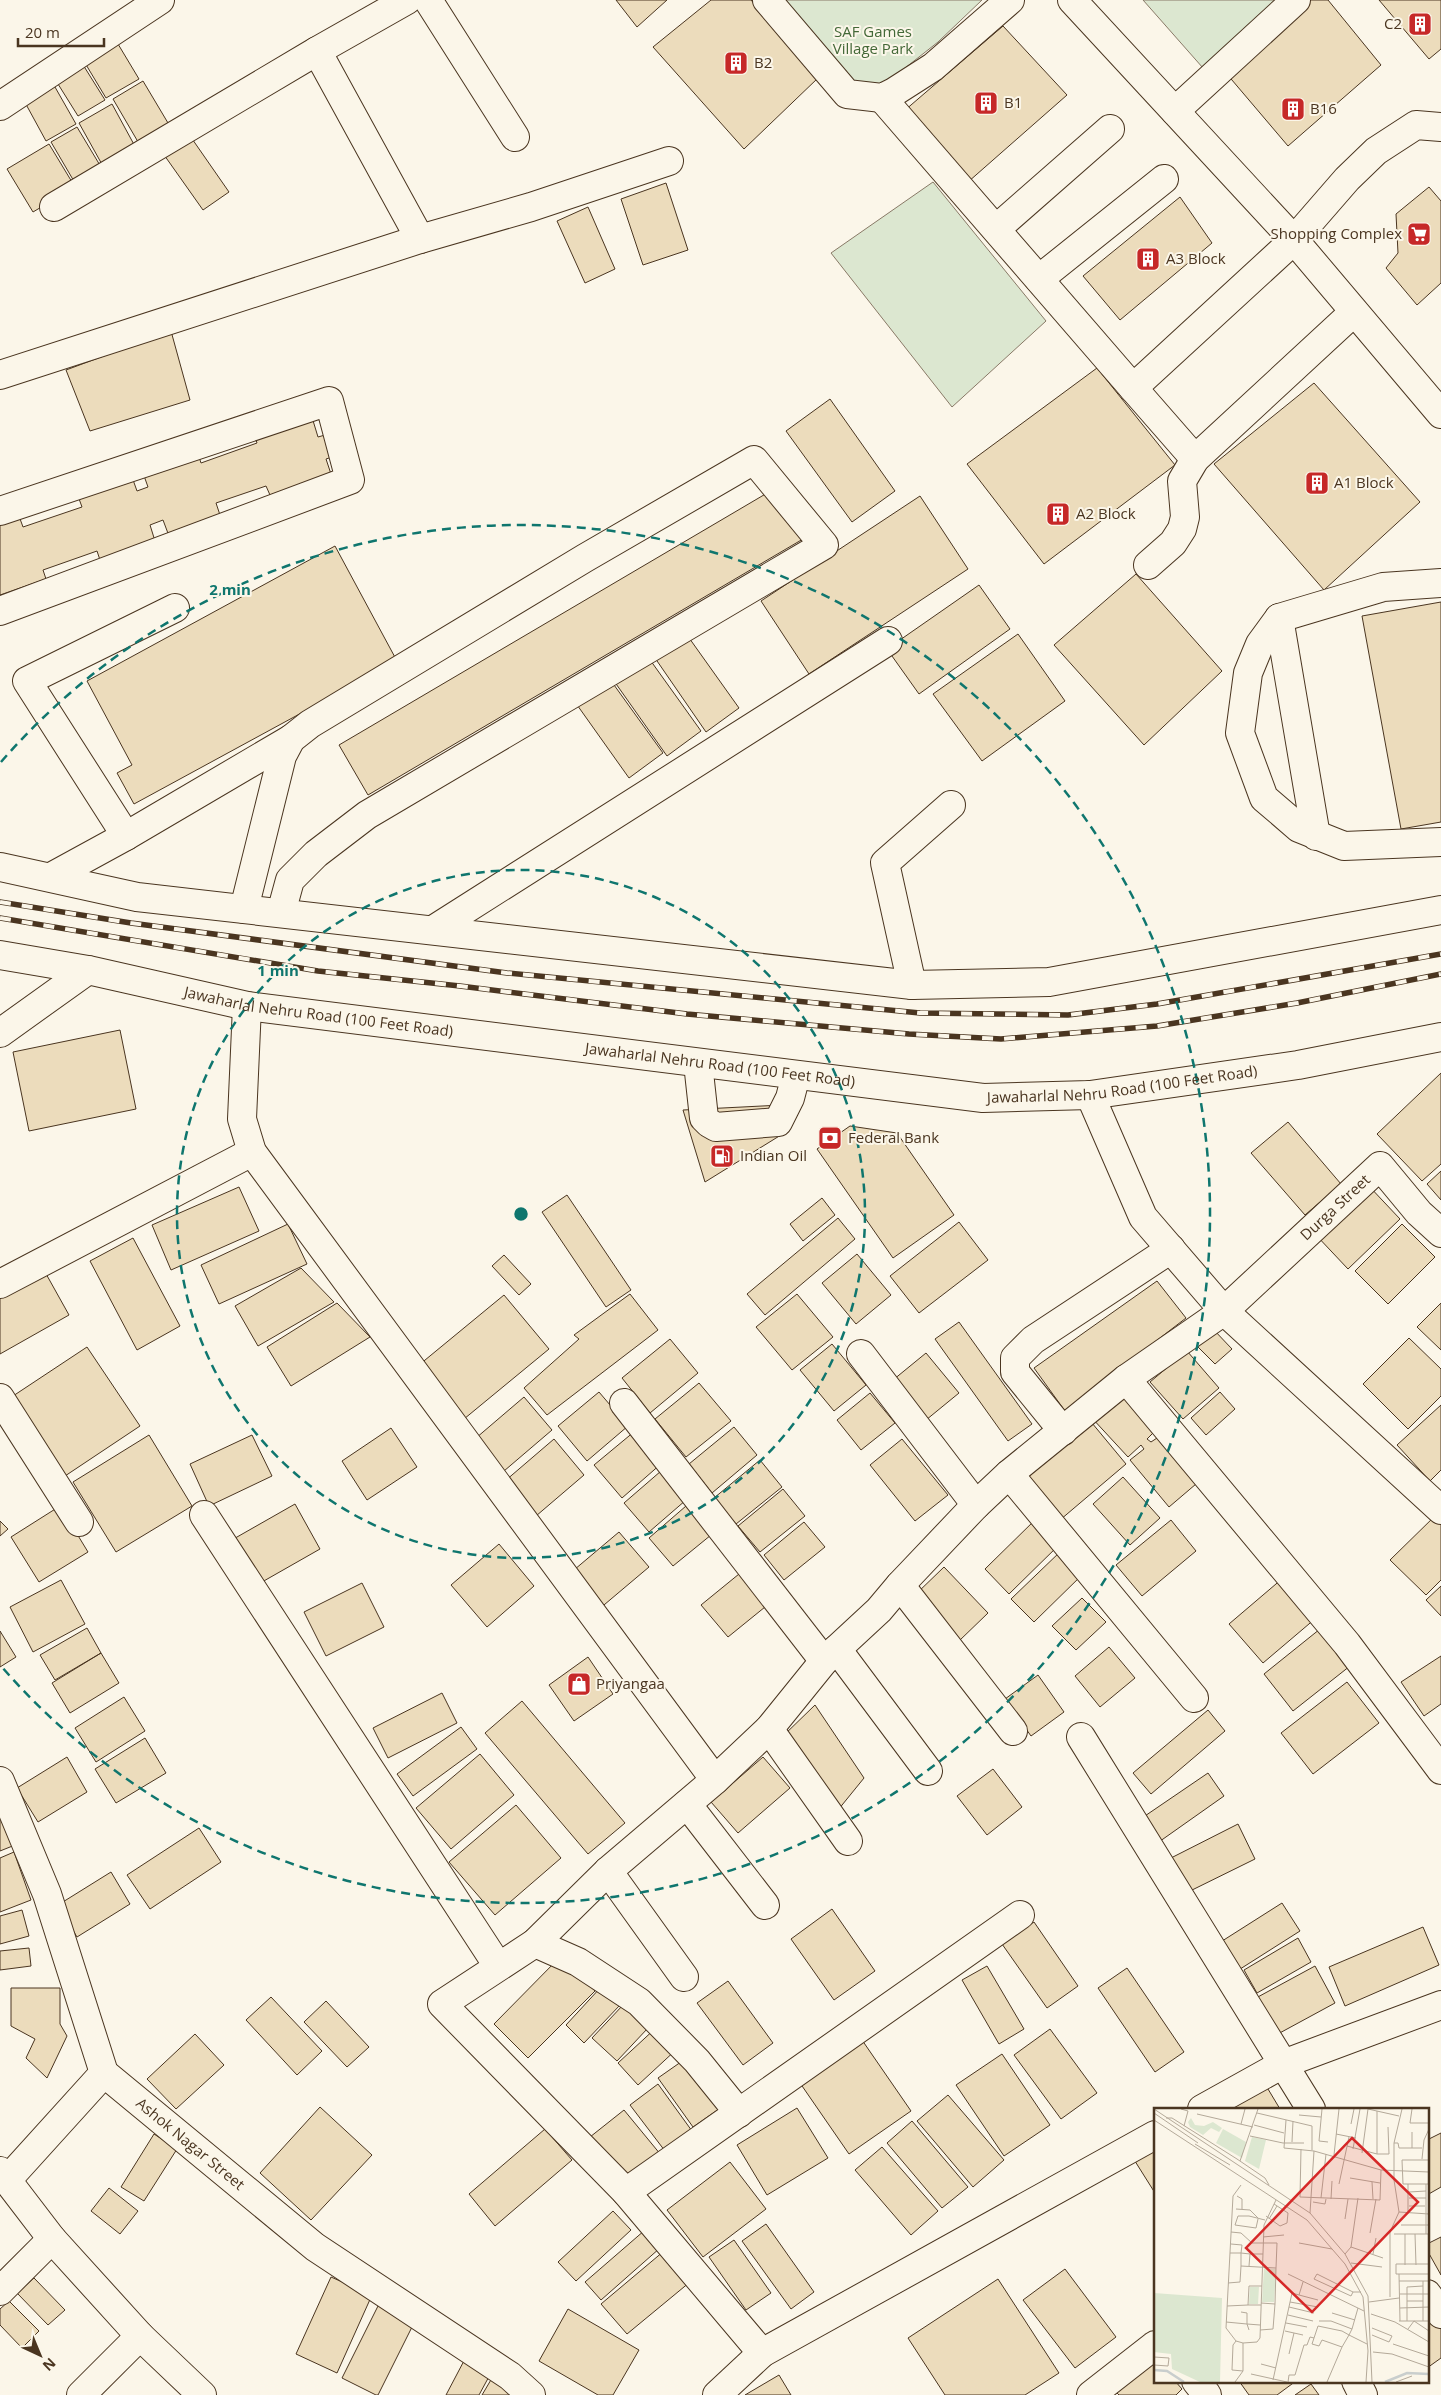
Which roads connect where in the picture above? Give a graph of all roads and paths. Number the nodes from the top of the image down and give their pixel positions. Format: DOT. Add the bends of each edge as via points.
graph roads {
  1 [pos="160,0"];
  2 [pos="407,0"];
  3 [pos="428,0"];
  4 [pos="767,0"];
  5 [pos="1010,0"];
  6 [pos="1072,0"];
  7 [pos="1296,0"];
  8 [pos="317,51"];
  9 [pos="882,98"];
  10 [pos="0,106"];
  11 [pos="1175,110"];
  12 [pos="1441,127"];
  13 [pos="1110,129"];
  14 [pos="515,137"];
  15 [pos="669,161"];
  16 [pos="1164,179"];
  17 [pos="54,207"];
  18 [pos="996,229"];
  19 [pos="420,239"];
  20 [pos="1294,240"];
  21 [pos="1039,279"];
  22 [pos="1354,312"];
  23 [pos="0,375"];
  24 [pos="1132,388"];
  25 [pos="1441,414"];
  26 [pos="1195,459"];
  27 [pos="0,510"];
  28 [pos="1148,564"];
  29 [pos="1441,583"];
  30 [pos="175,608"];
  31 [pos="0,610"];
  32 [pos="1279,618"];
  33 [pos="888,641"];
  34 [pos="292,739"];
  35 [pos="951,805"];
  36 [pos="126,836"];
  37 [pos="1316,836"];
  38 [pos="1441,842"];
  39 [pos="0,867"];
  40 [pos="51,877"];
  41 [pos="244,909"];
  42 [pos="1441,910"];
  43 [pos="281,913"];
  44 [pos="433,930"];
  45 [pos="0,954"];
  46 [pos="88,970"];
  47 [pos="912,985"];
  48 [pos="247,1006"];
  49 [pos="0,1034"];
  50 [pos="1441,1037"];
  51 [pos="698,1063"];
  52 [pos="796,1075"];
  53 [pos="1090,1095"];
  54 [pos="252,1152"];
  55 [pos="1441,1233"];
  56 [pos="1171,1249"];
  57 [pos="0,1284"];
  58 [pos="1224,1311"];
  59 [pos="861,1354"];
  60 [pos="1126,1379"];
  61 [pos="0,1398"];
  62 [pos="624,1403"];
  63 [pos="1063,1431"];
  64 [pos="1009,1474"];
  65 [pos="976,1505"];
  66 [pos="1441,1510"];
  67 [pos="204,1515"];
  68 [pos="80,1522"];
  69 [pos="900,1585"];
  70 [pos="830,1655"];
  71 [pos="1194,1698"];
  72 [pos="769,1730"];
  73 [pos="1013,1732"];
  74 [pos="1081,1737"];
  75 [pos="1441,1770"];
  76 [pos="928,1771"];
  77 [pos="715,1780"];
  78 [pos="0,1781"];
  79 [pos="687,1804"];
  80 [pos="848,1841"];
  81 [pos="608,1871"];
  82 [pos="765,1904"];
  83 [pos="1020,1914"];
  84 [pos="534,1943"];
  85 [pos="498,1966"];
  86 [pos="684,1977"];
  87 [pos="1441,2005"];
  88 [pos="1283,2064"];
  89 [pos="104,2073"];
  90 [pos="1204,2108"];
  91 [pos="1310,2108"];
  92 [pos="739,2113"];
  93 [pos="1154,2136"];
  94 [pos="4,2175"];
  95 [pos="626,2192"];
  96 [pos="52,2239"];
  97 [pos="0,2291"];
  98 [pos="1428,2295"];
  99 [pos="1441,2314"];
  100 [pos="140,2336"];
  101 [pos="1154,2346"];
  102 [pos="762,2353"];
  103 [pos="1197,2382"];
  104 [pos="1357,2382"];
  105 [pos="81,2395"];
  106 [pos="202,2395"];
  107 [pos="531,2395"];
  108 [pos="717,2395"];
  109 [pos="1091,2395"];
  110 [pos="1207,2395"];
  111 [pos="1364,2395"];
  1 -- 10 [label="street"];
  2 -- 8 [label="street"];
  3 -- 14 [label="street"];
  4 -- 9 [label="street" via="847,94"];
  5 -- 9 [label="street" via="933,67"];
  6 -- 11 [label="street"];
  7 -- 11 [label="street"];
  8 -- 17 [label="street"];
  8 -- 19 [label="street"];
  9 -- 18 [label="street"];
  11 -- 20 [label="street"];
  12 -- 20 [label="street" via="1416,126 1376,151 1346,179"];
  13 -- 18 [label="street"];
  15 -- 19 [label="street" via="531,207"];
  16 -- 21 [label="street"];
  18 -- 21 [label="street"];
  19 -- 23 [label="street"];
  20 -- 22 [label="street"];
  20 -- 24 [label="street"];
  21 -- 24 [label="street"];
  22 -- 25 [label="street"];
  22 -- 26 [label="street"];
  24 -- 26 [label="street"];
  26 -- 28 [label="street" via="1182,481 1185,518 1182,529 1173,543"];
  27 -- 31 [label="street" via="329,401 350,480"];
  29 -- 32 [label="street" via="1383,587"];
  30 -- 36 [label="street" via="27,681"];
  32 -- 37 [label="street"];
  32 -- 37 [label="street" via="1260,644 1248,673 1240,733 1264,798 1299,828"];
  33 -- 44 [label="street"];
  34 -- 36 [label="street"];
  34 -- 41 [label="street" via="282,756"];
  34 -- 43 [label="street" via="310,724 754,460 824,545 367,815 316,854 290,880"];
  35 -- 47 [label="street" via="885,863"];
  36 -- 40 [label="street"];
  37 -- 38 [label="street" via="1344,846"];
  39 -- 40 [label="street"];
  40 -- 41 [label="street" via="137,897"];
  41 -- 43 [label="street"];
  42 -- 47 [label="street" via="1049,982"];
  43 -- 44 [label="street"];
  44 -- 47 [label="street"];
  45 -- 46 [label="street, Jawaharlal Nehru Road (100 Feet Road)"];
  46 -- 48 [label="street, Jawaharlal Nehru Road (100 Feet Road)"];
  46 -- 49 [label="street"];
  48 -- 51 [label="street, Jawaharlal Nehru Road (100 Feet Road)"];
  48 -- 54 [label="street" via="242,1119"];
  50 -- 53 [label="street, Jawaharlal Nehru Road (100 Feet Road)" via="1298,1065"];
  51 -- 52 [label="street, Jawaharlal Nehru Road (100 Feet Road)"];
  51 -- 52 [label="street" via="704,1118 716,1126 778,1122 790,1098"];
  52 -- 53 [label="street, Jawaharlal Nehru Road (100 Feet Road)" via="983,1098"];
  53 -- 56 [label="street" via="1143,1217"];
  54 -- 57 [label="street"];
  54 -- 77 [label="street"];
  55 -- 58 [label="street, Durga Street" via="1380,1166"];
  56 -- 58 [label="street"];
  56 -- 63 [label="street" via="1033,1340 1015,1358 1015,1372"];
  58 -- 60 [label="street"];
  58 -- 66 [label="street"];
  59 -- 65 [label="street"];
  60 -- 63 [label="street"];
  60 -- 75 [label="street" via="1346,1644"];
  61 -- 68 [label="street"];
  62 -- 70 [label="street"];
  63 -- 64 [label="street"];
  64 -- 65 [label="street"];
  64 -- 71 [label="street"];
  65 -- 69 [label="street"];
  67 -- 85 [label="street"];
  69 -- 70 [label="street" via="879,1610"];
  69 -- 73 [label="street"];
  70 -- 72 [label="street"];
  70 -- 76 [label="street"];
  72 -- 77 [label="street"];
  72 -- 80 [label="street"];
  74 -- 88 [label="street"];
  77 -- 79 [label="street"];
  78 -- 89 [label="street" via="47,1894"];
  79 -- 81 [label="street"];
  79 -- 82 [label="street"];
  81 -- 84 [label="street"];
  81 -- 86 [label="street"];
  83 -- 92 [label="street"];
  84 -- 85 [label="street"];
  84 -- 92 [label="street" via="578,1962 639,2002 697,2061"];
  85 -- 95 [label="street" via="442,2004"];
  87 -- 88 [label="street"];
  88 -- 90 [label="street"];
  88 -- 91 [label="street"];
  89 -- 94 [label="street"];
  89 -- 107 [label="street, Ashok Nagar Street" via="315,2247 510,2376"];
  92 -- 95 [label="street"];
  93 -- 102 [label="street"];
  94 -- 96 [label="street"];
  95 -- 102 [label="street"];
  96 -- 97 [label="street"];
  96 -- 100 [label="street"];
  98 -- 99 [label="street"];
  100 -- 105 [label="street"];
  100 -- 106 [label="street"];
  101 -- 109 [label="street"];
  102 -- 108 [label="street"];
  103 -- 110 [label="street"];
  104 -- 111 [label="street"];
}
